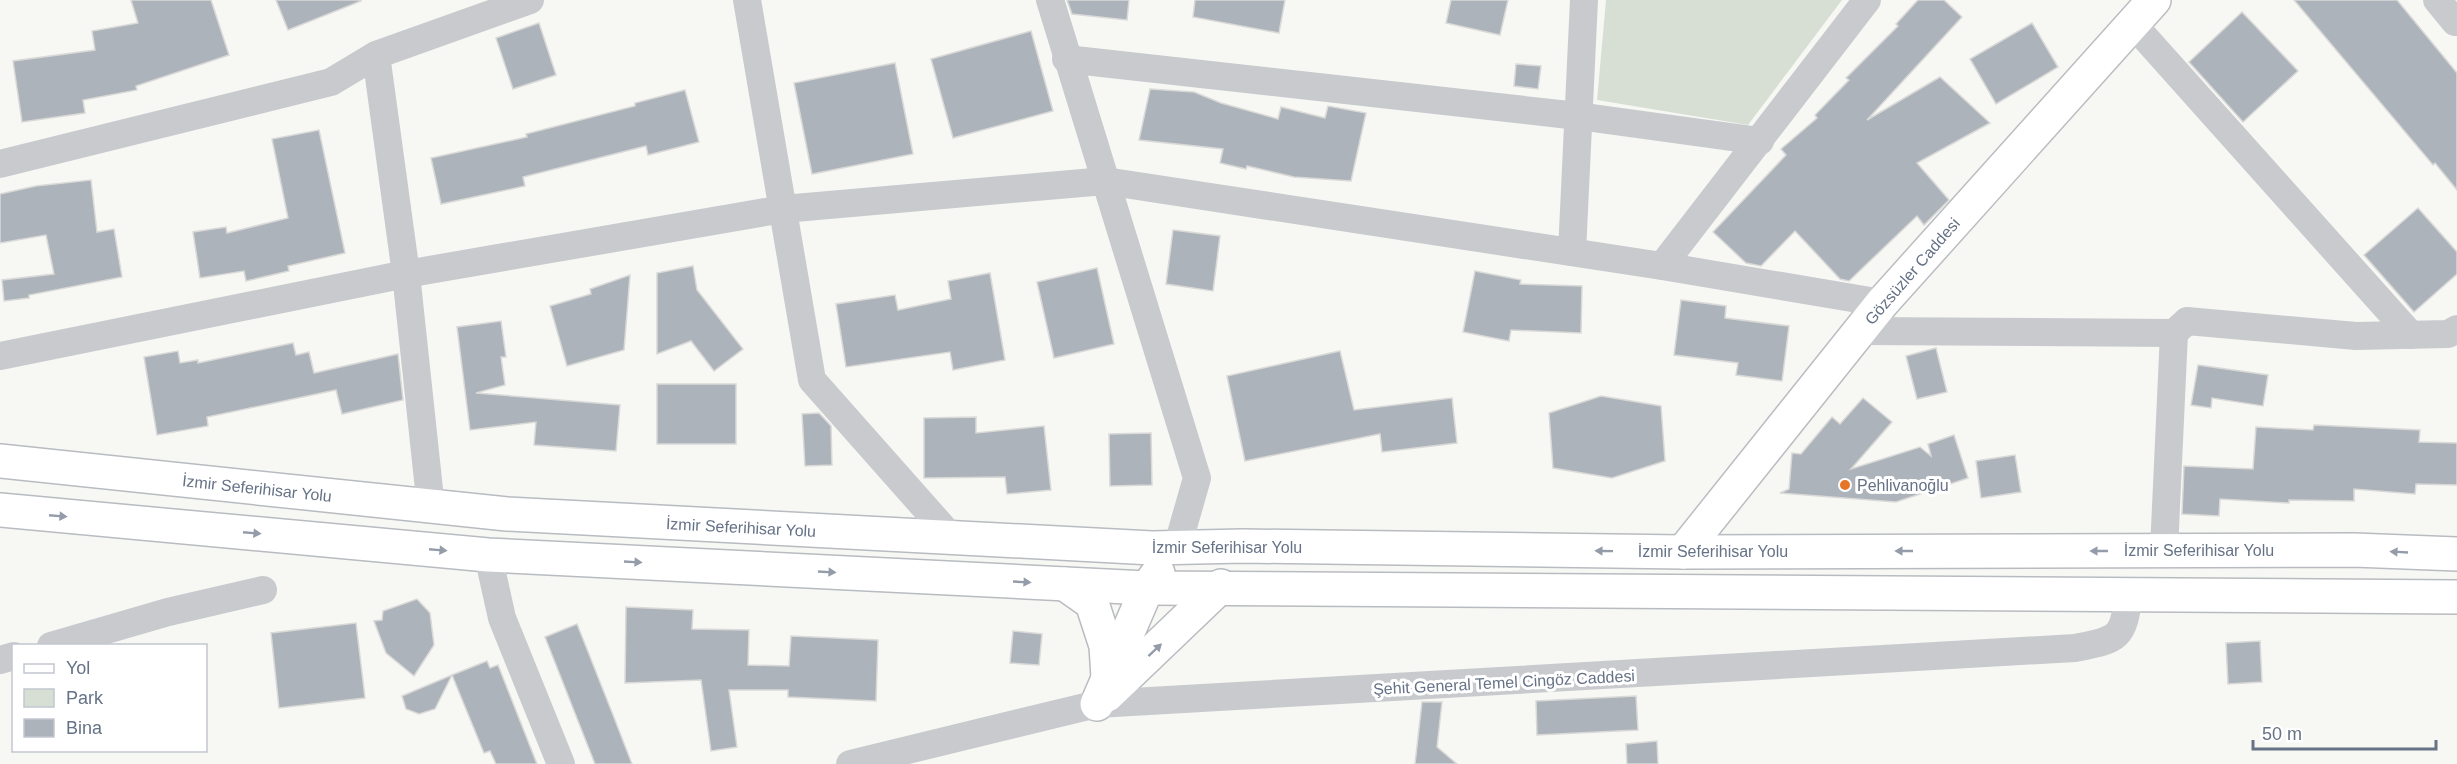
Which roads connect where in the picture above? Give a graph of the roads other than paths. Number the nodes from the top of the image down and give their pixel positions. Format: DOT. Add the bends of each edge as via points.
graph roads {
  1 [pos="530,0"];
  2 [pos="747,0"];
  3 [pos="1050,0"];
  4 [pos="1584,0"];
  5 [pos="1867,0"];
  6 [pos="2437,0"];
  7 [pos="2148,6"];
  8 [pos="2456,23"];
  9 [pos="376,55"];
  10 [pos="1066,59"];
  11 [pos="1578,116"];
  12 [pos="1760,141"];
  13 [pos="0,164"];
  14 [pos="1105,181"];
  15 [pos="783,209"];
  16 [pos="1572,252"];
  17 [pos="1662,266"];
  18 [pos="406,273"];
  19 [pos="1882,303"];
  20 [pos="2457,329"];
  21 [pos="1860,331"];
  22 [pos="2174,333"];
  23 [pos="2411,335"];
  24 [pos="0,356"];
  25 [pos="0,461"];
  26 [pos="431,508"];
  27 [pos="0,510"];
  28 [pos="952,538"];
  29 [pos="1177,548"];
  30 [pos="2164,550"];
  31 [pos="1683,552"];
  32 [pos="2457,554"];
  33 [pos="488,555"];
  34 [pos="1065,584"];
  35 [pos="1221,586"];
  36 [pos="1147,588"];
  37 [pos="263,590"];
  38 [pos="2129,594"];
  39 [pos="2457,597"];
  40 [pos="55,644"];
  41 [pos="1103,691"];
  42 [pos="561,764"];
  43 [pos="850,764"];
  1 -- 9 [label="street"];
  2 -- 15 [label="street"];
  3 -- 10 [label="street"];
  4 -- 11 [label="street"];
  5 -- 12 [label="street"];
  6 -- 8 [label="street"];
  7 -- 19 [label="main road, Gözsüzler Caddesi"];
  7 -- 23 [label="street"];
  9 -- 13 [label="street" via="331,82"];
  9 -- 18 [label="street"];
  10 -- 11 [label="street"];
  10 -- 14 [label="street"];
  11 -- 12 [label="street"];
  11 -- 16 [label="street"];
  12 -- 17 [label="street"];
  14 -- 15 [label="street"];
  14 -- 16 [label="street"];
  14 -- 29 [label="street" via="1197,478"];
  15 -- 18 [label="street"];
  15 -- 28 [label="street" via="812,381"];
  16 -- 17 [label="street"];
  17 -- 19 [label="street"];
  18 -- 24 [label="street"];
  18 -- 26 [label="street"];
  19 -- 21 [label="main road, Gözsüzler Caddesi"];
  20 -- 23 [label="street" via="2448,334"];
  21 -- 22 [label="street"];
  21 -- 31 [label="main road, Gözsüzler Caddesi"];
  22 -- 23 [label="street" via="2187,321 2356,336"];
  22 -- 30 [label="street"];
  25 -- 26 [label="main road, İzmir Seferihisar Yolu"];
  26 -- 28 [label="main road, İzmir Seferihisar Yolu"];
  27 -- 33 [label="main road, one-way"];
  28 -- 29 [label="main road, İzmir Seferihisar Yolu"];
  31 -- 29 [label="main road, İzmir Seferihisar Yolu, one-way"];
  29 -- 36 [label="main road"];
  30 -- 31 [label="main road, İzmir Seferihisar Yolu, one-way"];
  32 -- 30 [label="main road, İzmir Seferihisar Yolu, one-way"];
  33 -- 34 [label="main road, one-way"];
  33 -- 42 [label="street" via="502,618"];
  34 -- 36 [label="main road"];
  34 -- 41 [label="main road" via="1092,603 1101,624 1106,646"];
  35 -- 36 [label="main road"];
  35 -- 38 [label="main road"];
  41 -- 35 [label="main road, one-way"];
  36 -- 41 [label="main road"];
  37 -- 40 [label="street"];
  38 -- 39 [label="main road"];
  38 -- 41 [label="street, Şehit General Temel Cingöz Caddesi" via="2125,625 2110,640 2075,648"];
  41 -- 43 [label="street, Şehit General Temel Cingöz Caddesi"];
}
